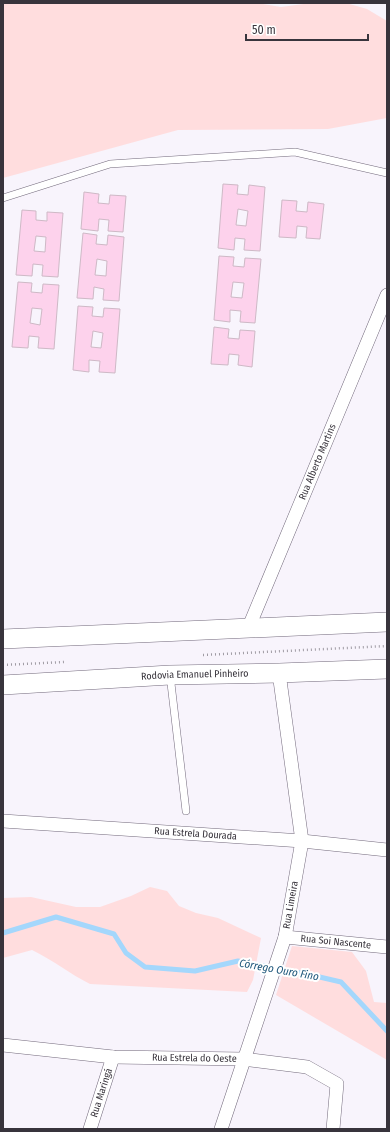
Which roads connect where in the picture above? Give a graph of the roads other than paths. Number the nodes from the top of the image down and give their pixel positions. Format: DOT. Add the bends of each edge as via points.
graph roads {
  1 [pos="387,173"];
  2 [pos="3,198"];
  3 [pos="387,295"];
  4 [pos="387,622"];
  5 [pos="248,629"];
  6 [pos="3,639"];
  7 [pos="387,668"];
  8 [pos="279,673"];
  9 [pos="170,675"];
  10 [pos="3,684"];
  11 [pos="186,811"];
  12 [pos="3,821"];
  13 [pos="302,841"];
  14 [pos="387,850"];
  15 [pos="285,937"];
  16 [pos="387,947"];
  17 [pos="3,1046"];
  18 [pos="113,1057"];
  19 [pos="243,1059"];
  20 [pos="90,1129"];
  21 [pos="221,1129"];
  22 [pos="333,1129"];
  1 -- 2 [label="lane" via="294,152 110,164"];
  3 -- 5 [label="street, Rua Alberto Martins"];
  4 -- 5 [label="main road"];
  5 -- 6 [label="main road"];
  7 -- 8 [label="main road, Rodovia Emanuel Pinheiro"];
  8 -- 9 [label="main road, Rodovia Emanuel Pinheiro"];
  8 -- 13 [label="street, Rua Limeira"];
  9 -- 10 [label="main road, Rodovia Emanuel Pinheiro"];
  9 -- 11 [label="lane"];
  12 -- 13 [label="street, Rua Estrela Dourada"];
  13 -- 14 [label="street, Rua Estrela Dourada"];
  13 -- 15 [label="street, Rua Limeira"];
  15 -- 16 [label="street, Rua Soi Nascente"];
  15 -- 19 [label="street, Rua Limeira"];
  17 -- 18 [label="street, Rua Estrela do Oeste"];
  18 -- 19 [label="street, Rua Estrela do Oeste"];
  18 -- 20 [label="street, Rua Maringá"];
  19 -- 21 [label="street, Rua Limeira"];
  19 -- 22 [label="street, Rua Estrela do Oeste" via="307,1067 337,1084"];
}
